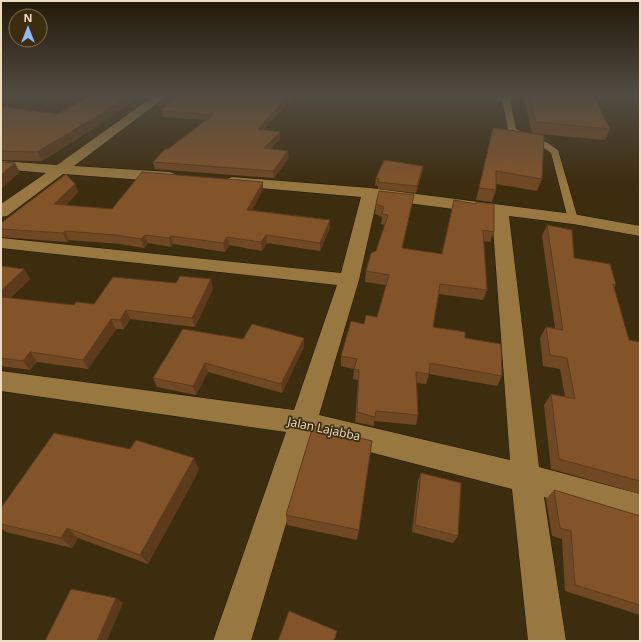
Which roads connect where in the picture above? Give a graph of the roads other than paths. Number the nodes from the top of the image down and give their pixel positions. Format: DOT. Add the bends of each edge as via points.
graph roads {
  1 [pos="121,125"];
  2 [pos="511,125"];
  3 [pos="1,165"];
  4 [pos="62,168"];
  5 [pos="189,178"];
  6 [pos="220,181"];
  7 [pos="370,192"];
  8 [pos="500,209"];
  9 [pos="1,212"];
  10 [pos="573,219"];
  11 [pos="640,231"];
  12 [pos="1,243"];
  13 [pos="349,280"];
  14 [pos="1,381"];
  15 [pos="303,423"];
  16 [pos="526,478"];
  17 [pos="640,510"];
  18 [pos="232,641"];
  19 [pos="548,641"];
  1 -- 4 [label="street"];
  2 -- 10 [label="lane" via="512,130 518,134 555,152"];
  3 -- 4 [label="street"];
  4 -- 5 [label="street"];
  4 -- 9 [label="street"];
  6 -- 7 [label="street"];
  7 -- 8 [label="street"];
  7 -- 13 [label="street"];
  8 -- 10 [label="street"];
  8 -- 16 [label="street"];
  10 -- 11 [label="street"];
  12 -- 13 [label="street"];
  13 -- 15 [label="street"];
  14 -- 15 [label="street, Jalan Lajabba"];
  15 -- 16 [label="street, Jalan Lajabba"];
  15 -- 18 [label="street"];
  16 -- 17 [label="street, Jalan Lajabba"];
  16 -- 19 [label="street"];
}
